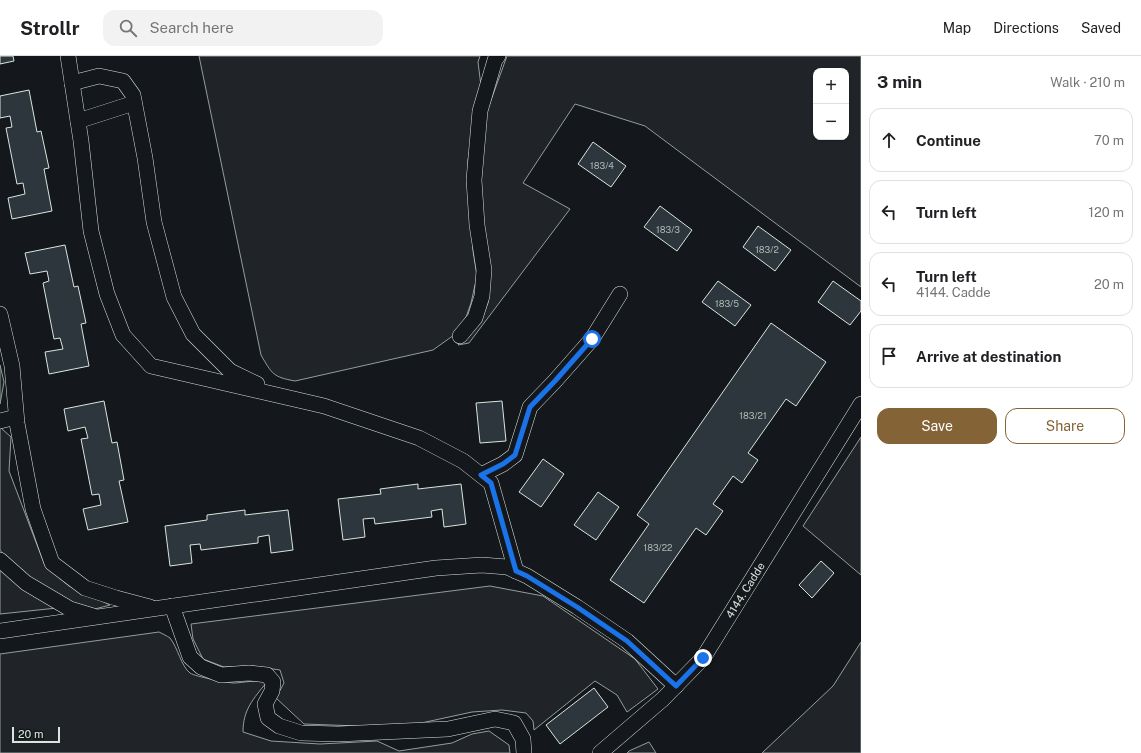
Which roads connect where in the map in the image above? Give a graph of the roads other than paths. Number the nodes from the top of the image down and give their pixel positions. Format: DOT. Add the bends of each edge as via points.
graph roads {
  1 [pos="68,56"];
  2 [pos="498,56"];
  3 [pos="72,83"];
  4 [pos="134,103"];
  5 [pos="78,121"];
  6 [pos="620,294"];
  7 [pos="0,314"];
  8 [pos="460,336"];
  9 [pos="283,397"];
  10 [pos="861,404"];
  11 [pos="16,417"];
  12 [pos="0,420"];
  13 [pos="481,475"];
  14 [pos="0,560"];
  15 [pos="516,571"];
  16 [pos="172,606"];
  17 [pos="157,609"];
  18 [pos="98,617"];
  19 [pos="0,631"];
  20 [pos="676,686"];
  21 [pos="524,753"];
  22 [pos="600,753"];
  1 -- 3 [label="street"];
  2 -- 8 [label="street" via="480,111 474,180 484,270 482,296 475,318"];
  3 -- 4 [label="street" via="99,76 123,81 133,95"];
  3 -- 5 [label="street"];
  4 -- 5 [label="street"];
  4 -- 9 [label="street" via="154,222 174,297 193,334 230,371"];
  5 -- 9 [label="street" via="91,231 107,294 123,335 151,366"];
  6 -- 13 [label="street" via="592,339 530,407 515,455"];
  7 -- 11 [label="street" via="12,366"];
  9 -- 13 [label="street" via="324,406 419,438 464,461"];
  10 -- 20 [label="street, 4144. Cadde" via="703,658"];
  11 -- 12 [label="street"];
  11 -- 17 [label="street" via="33,509 52,563 85,588"];
  13 -- 15 [label="street" via="491,483"];
  14 -- 18 [label="street" via="26,583 70,609"];
  15 -- 16 [label="street" via="507,567 482,565 436,568"];
  15 -- 20 [label="street" via="577,607 627,641"];
  16 -- 17 [label="street"];
  16 -- 21 [label="street" via="190,657 201,667 221,675 267,675 273,682 272,691 265,704 268,718 278,726 301,733 338,734 448,729 495,720 514,723 523,739"];
  17 -- 18 [label="street"];
  18 -- 19 [label="street"];
  20 -- 22 [label="street, 4144. Cadde"];
}
